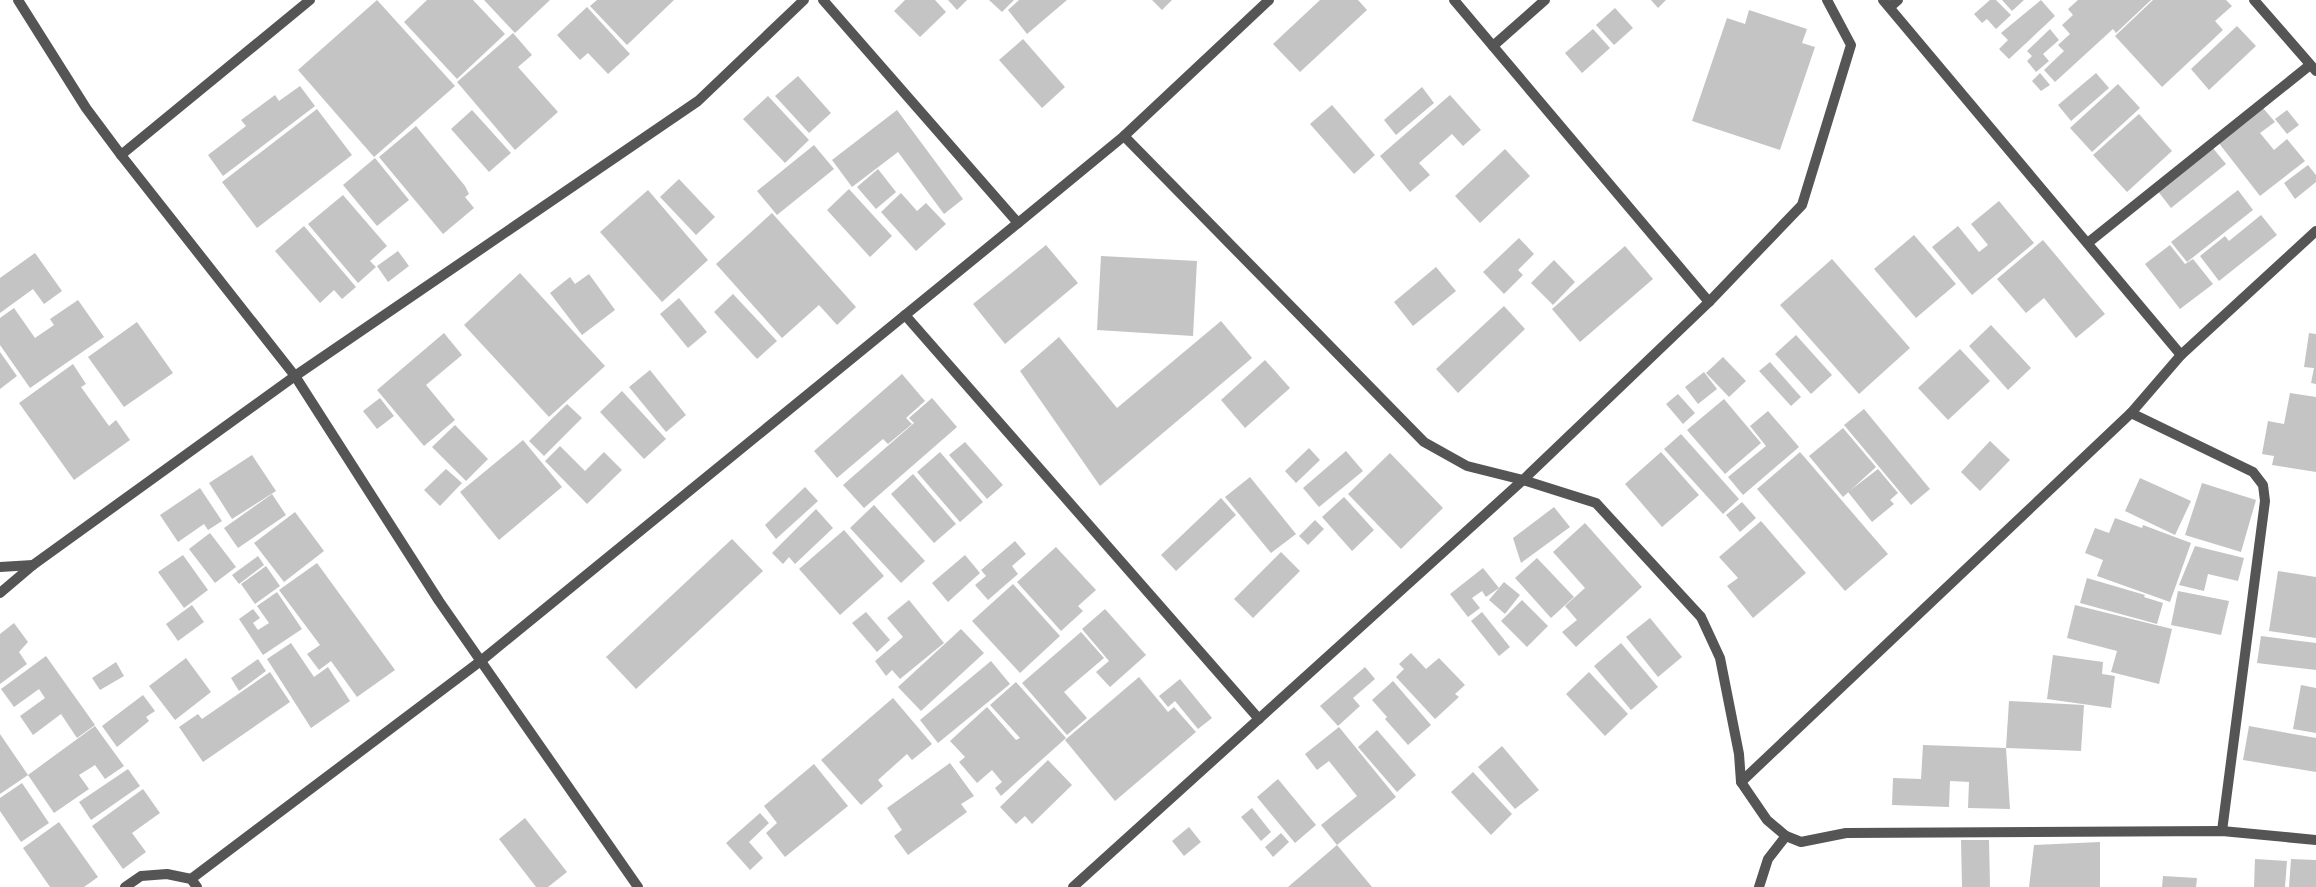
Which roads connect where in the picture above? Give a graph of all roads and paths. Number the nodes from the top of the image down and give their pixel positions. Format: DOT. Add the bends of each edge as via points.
graph roads {
  1 [pos="18,0"];
  2 [pos="310,0"];
  3 [pos="804,0"];
  4 [pos="824,0"];
  5 [pos="1269,0"];
  6 [pos="1454,0"];
  7 [pos="1545,0"];
  8 [pos="1828,0"];
  9 [pos="1898,0"];
  10 [pos="2254,0"];
  11 [pos="1887,4"];
  12 [pos="1493,46"];
  13 [pos="2313,68"];
  14 [pos="1124,136"];
  15 [pos="121,155"];
  16 [pos="1018,223"];
  17 [pos="2316,231"];
  18 [pos="2089,242"];
  19 [pos="1709,302"];
  20 [pos="905,315"];
  21 [pos="2182,355"];
  22 [pos="295,376"];
  23 [pos="2131,413"];
  24 [pos="1523,480"];
  25 [pos="33,565"];
  26 [pos="0,567"];
  27 [pos="0,593"];
  28 [pos="482,660"];
  29 [pos="1259,719"];
  30 [pos="1741,782"];
  31 [pos="2222,831"];
  32 [pos="1786,836"];
  33 [pos="2316,840"];
  34 [pos="194,883"];
  35 [pos="125,887"];
  36 [pos="638,887"];
  37 [pos="1073,887"];
  38 [pos="1759,887"];
  1 -- 15 [label="street" via="86,108"];
  2 -- 15 [label="street"];
  3 -- 22 [label="street" via="698,101"];
  4 -- 16 [label="street"];
  5 -- 14 [label="street"];
  6 -- 12 [label="street"];
  7 -- 12 [label="street"];
  8 -- 19 [label="street" via="1851,45 1802,205"];
  9 -- 11 [label="street"];
  10 -- 13 [label="street"];
  11 -- 18 [label="street"];
  12 -- 19 [label="street"];
  13 -- 18 [label="street"];
  14 -- 16 [label="street"];
  14 -- 24 [label="street" via="1424,442 1467,466"];
  15 -- 22 [label="street"];
  16 -- 20 [label="street"];
  17 -- 21 [label="street"];
  18 -- 21 [label="street"];
  19 -- 24 [label="street"];
  20 -- 28 [label="street"];
  20 -- 29 [label="street"];
  21 -- 23 [label="street"];
  22 -- 25 [label="street"];
  22 -- 28 [label="street" via="439,601"];
  23 -- 30 [label="street"];
  23 -- 31 [label="street" via="2253,472 2263,485 2265,501"];
  24 -- 29 [label="street"];
  24 -- 30 [label="street" via="1596,503 1701,617 1720,658 1739,754"];
  25 -- 26 [label="street"];
  25 -- 27 [label="street"];
  28 -- 34 [label="street"];
  28 -- 36 [label="street"];
  29 -- 37 [label="street"];
  30 -- 32 [label="street" via="1767,820"];
  31 -- 32 [label="street" via="1846,833 1801,842"];
  31 -- 33 [label="street"];
  32 -- 38 [label="street" via="1768,859"];
  34 -- 35 [label="street" via="167,874 141,876"];
}
